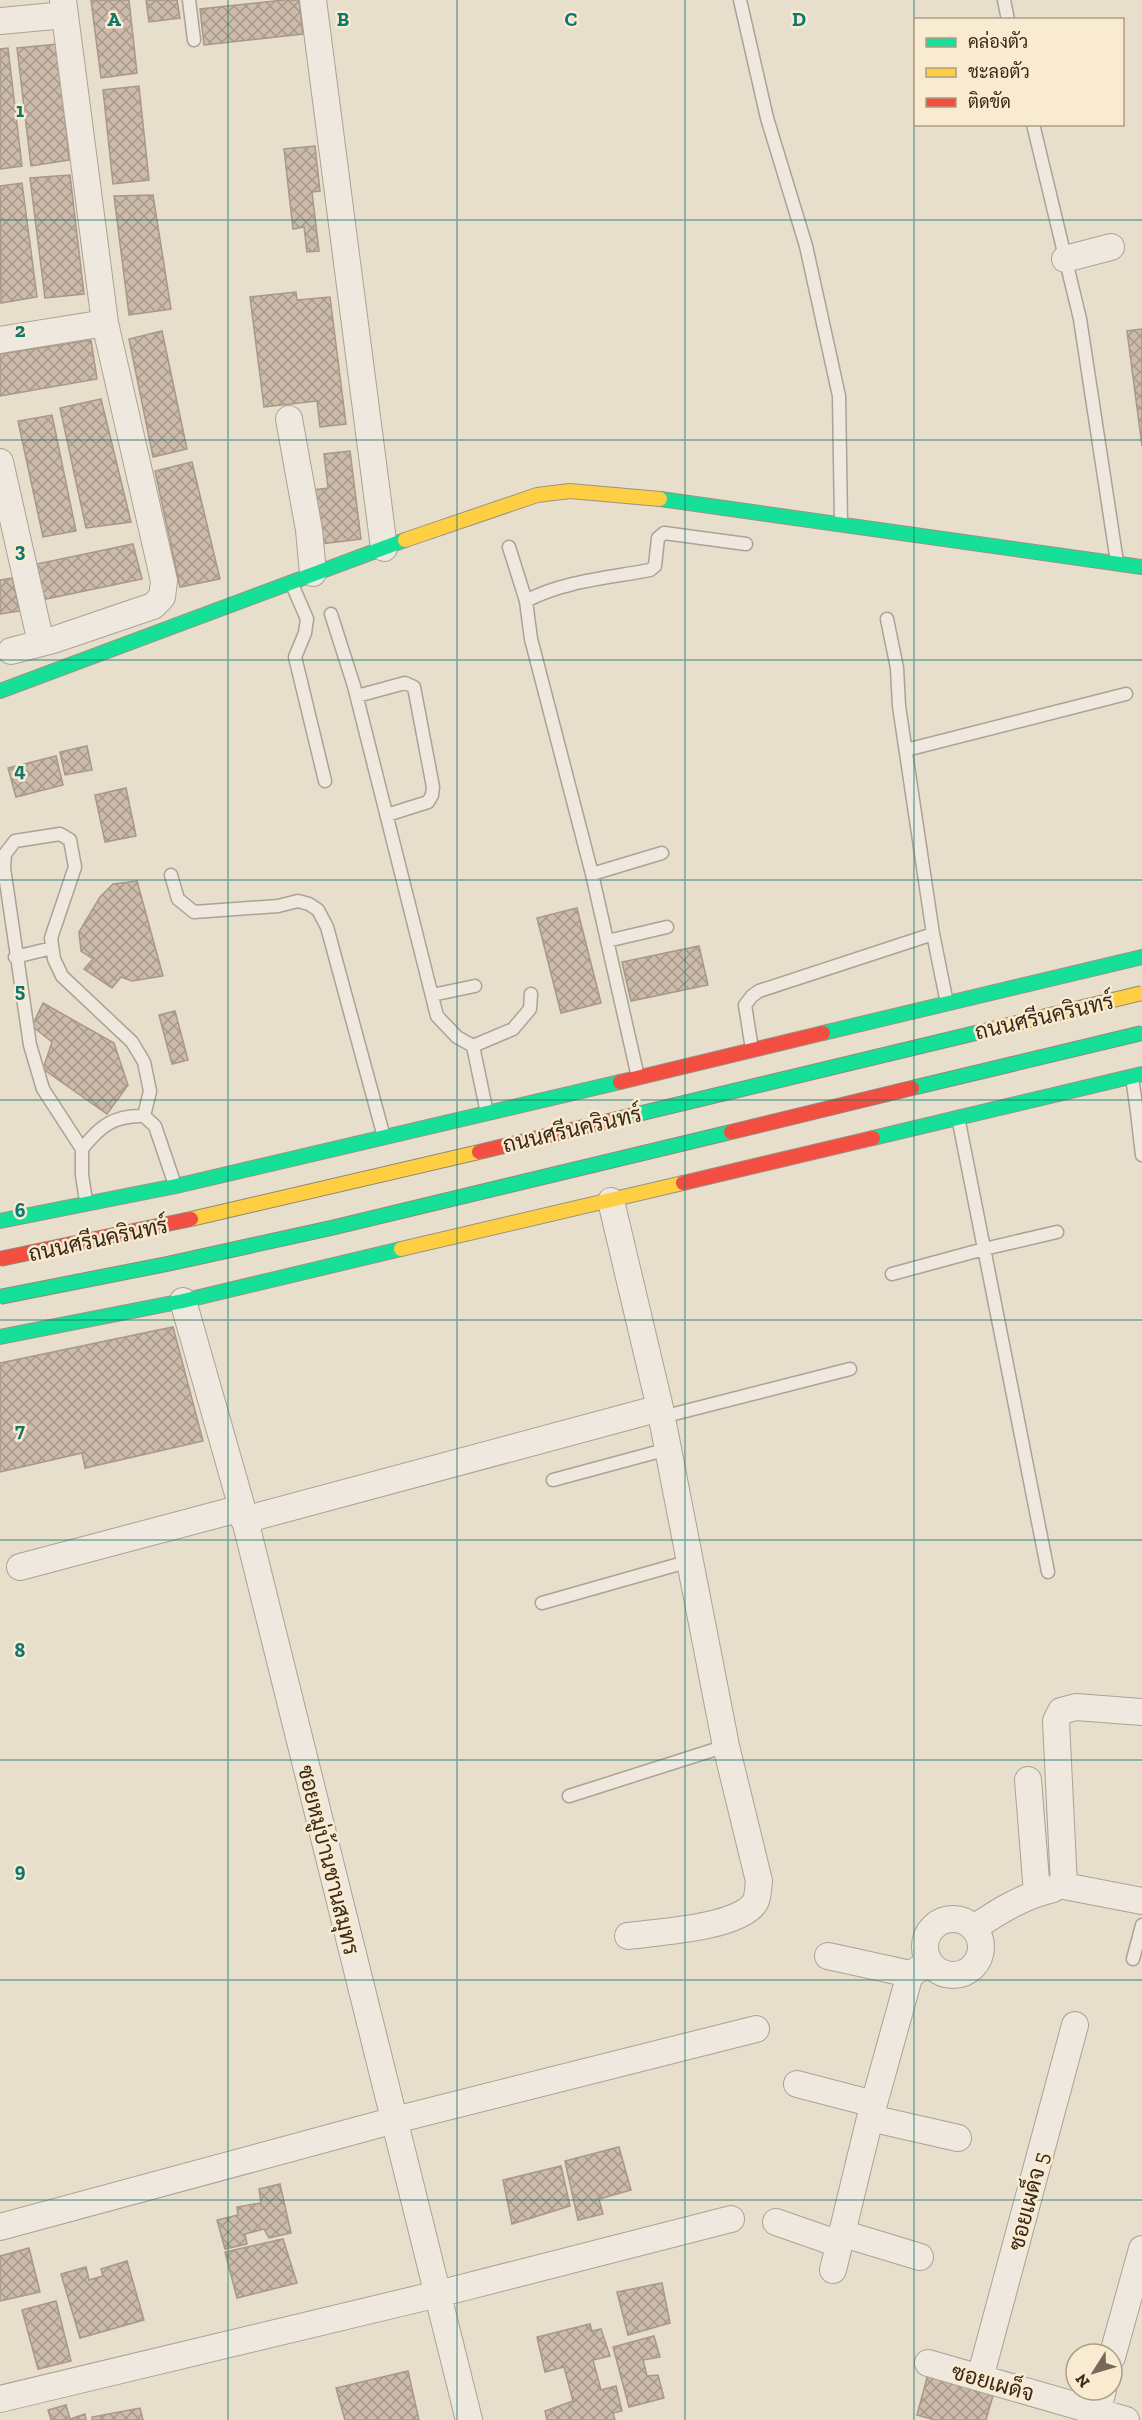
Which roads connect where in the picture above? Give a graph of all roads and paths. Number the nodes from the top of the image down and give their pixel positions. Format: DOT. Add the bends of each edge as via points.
graph roads {
  1 [pos="189,0"];
  2 [pos="313,0"];
  3 [pos="740,0"];
  4 [pos="1004,0"];
  5 [pos="64,7"];
  6 [pos="1008,18"];
  7 [pos="0,21"];
  8 [pos="194,40"];
  9 [pos="1033,126"];
  10 [pos="1112,247"];
  11 [pos="1065,260"];
  12 [pos="105,323"];
  13 [pos="0,340"];
  14 [pos="289,419"];
  15 [pos="0,462"];
  16 [pos="841,524"];
  17 [pos="746,544"];
  18 [pos="509,547"];
  19 [pos="384,548"];
  20 [pos="1117,564"];
  21 [pos="1142,567"];
  22 [pos="302,577"];
  23 [pos="526,601"];
  24 [pos="331,614"];
  25 [pos="887,620"];
  26 [pos="41,643"];
  27 [pos="11,651"];
  28 [pos="0,691"];
  29 [pos="1126,694"];
  30 [pos="357,696"];
  31 [pos="906,750"];
  32 [pos="325,781"];
  33 [pos="387,815"];
  34 [pos="662,853"];
  35 [pos="592,874"];
  36 [pos="171,875"];
  37 [pos="667,927"];
  38 [pos="933,934"];
  39 [pos="607,941"];
  40 [pos="52,948"];
  41 [pos="15,957"];
  42 [pos="1142,957"];
  43 [pos="475,986"];
  44 [pos="1142,993"];
  45 [pos="531,994"];
  46 [pos="432,995"];
  47 [pos="947,1003"];
  48 [pos="1142,1033"];
  49 [pos="473,1046"];
  50 [pos="752,1050"];
  51 [pos="719,1058"];
  52 [pos="1137,1075"];
  53 [pos="638,1077"];
  54 [pos="696,1077"];
  55 [pos="688,1089"];
  56 [pos="1139,1113"];
  57 [pos="487,1114"];
  58 [pos="144,1116"];
  59 [pos="958,1117"];
  60 [pos="433,1127"];
  61 [pos="384,1138"];
  62 [pos="82,1149"];
  63 [pos="707,1152"];
  64 [pos="1142,1155"];
  65 [pos="726,1161"];
  66 [pos="747,1168"];
  67 [pos="176,1186"];
  68 [pos="611,1201"];
  69 [pos="87,1205"];
  70 [pos="0,1221"];
  71 [pos="1057,1232"];
  72 [pos="462,1235"];
  73 [pos="984,1249"];
  74 [pos="0,1259"];
  75 [pos="892,1274"];
  76 [pos="0,1297"];
  77 [pos="183,1301"];
  78 [pos="0,1337"];
  79 [pos="850,1369"];
  80 [pos="661,1412"];
  81 [pos="668,1449"];
  82 [pos="553,1480"];
  83 [pos="243,1514"];
  84 [pos="690,1561"];
  85 [pos="20,1567"];
  86 [pos="1048,1572"];
  87 [pos="542,1603"];
  88 [pos="1142,1712"];
  89 [pos="726,1746"];
  90 [pos="1028,1780"];
  91 [pos="569,1796"];
  92 [pos="1064,1886"];
  93 [pos="1037,1893"];
  94 [pos="1142,1901"];
  95 [pos="1142,1925"];
  96 [pos="974,1928"];
  97 [pos="628,1936"];
  98 [pos="828,1956"];
  99 [pos="1133,1959"];
  100 [pos="920,1968"];
  101 [pos="1075,2025"];
  102 [pos="756,2029"];
  103 [pos="796,2084"];
  104 [pos="872,2111"];
  105 [pos="395,2120"];
  106 [pos="958,2138"];
  107 [pos="731,2219"];
  108 [pos="776,2222"];
  109 [pos="0,2227"];
  110 [pos="840,2239"];
  111 [pos="1142,2249"];
  112 [pos="920,2257"];
  113 [pos="833,2270"];
  114 [pos="438,2294"];
  115 [pos="1116,2342"];
  116 [pos="928,2363"];
  117 [pos="980,2378"];
  118 [pos="1064,2394"];
  119 [pos="0,2399"];
  120 [pos="1101,2402"];
  121 [pos="470,2420"];
  122 [pos="1126,2420"];
  1 -- 8 [label="lane"];
  2 -- 19 [label="street"];
  3 -- 16 [label="lane" via="767,118 806,246 839,396"];
  4 -- 6 [label="lane"];
  5 -- 7 [label="street"];
  5 -- 12 [label="street"];
  9 -- 11 [label="lane"];
  10 -- 11 [label="street"];
  11 -- 20 [label="lane" via="1080,319"];
  12 -- 13 [label="street"];
  12 -- 26 [label="street" via="164,581 162,597 153,606"];
  14 -- 22 [label="street" via="309,530"];
  15 -- 26 [label="street"];
  16 -- 19 [label="main road" via="677,500 570,491 537,495"];
  16 -- 20 [label="main road"];
  17 -- 23 [label="lane" via="664,532 658,538 655,566 650,570 565,586"];
  18 -- 23 [label="lane"];
  19 -- 22 [label="main road"];
  20 -- 21 [label="main road"];
  22 -- 28 [label="main road"];
  22 -- 32 [label="lane" via="307,619 295,657"];
  23 -- 35 [label="lane" via="531,639"];
  24 -- 30 [label="lane"];
  25 -- 31 [label="lane"];
  26 -- 27 [label="street"];
  29 -- 31 [label="lane"];
  30 -- 33 [label="lane"];
  30 -- 33 [label="lane" via="405,683 414,687 432,795 428,802"];
  31 -- 38 [label="lane"];
  33 -- 46 [label="lane"];
  34 -- 35 [label="lane"];
  35 -- 39 [label="lane"];
  36 -- 61 [label="lane" via="178,898 194,912 298,901 318,910 327,927"];
  37 -- 39 [label="lane"];
  38 -- 47 [label="lane"];
  38 -- 50 [label="lane" via="759,991 745,1005"];
  39 -- 53 [label="lane"];
  40 -- 41 [label="lane"];
  40 -- 41 [label="lane" via="51,938 75,867 70,840 60,834 15,841 5,854"];
  40 -- 58 [label="lane" via="62,976 132,1042 144,1062 150,1091"];
  41 -- 62 [label="lane" via="30,1045 43,1089"];
  42 -- 47 [label="main road, ถนนศรีนครินทร์"];
  43 -- 46 [label="lane"];
  44 -- 74 [label="main road, ถนนศรีนครินทร์, bridge" via="297,1195"];
  45 -- 49 [label="lane" via="530,1009 513,1029"];
  46 -- 49 [label="lane" via="437,1016 457,1037"];
  47 -- 50 [label="main road, ถนนศรีนครินทร์"];
  48 -- 76 [label="main road, ถนนศรีนครินทร์, bridge" via="331,1228"];
  49 -- 57 [label="lane"];
  50 -- 51 [label="main road, ถนนศรีนครินทร์"];
  51 -- 53 [label="main road, ถนนศรีนครินทร์"];
  51 -- 54 [label="main road"];
  52 -- 56 [label="lane"];
  52 -- 59 [label="main road"];
  53 -- 57 [label="main road, ถนนศรีนครินทร์"];
  55 -- 63 [label="main road" via="683,1102 684,1121 694,1140"];
  56 -- 64 [label="lane"];
  57 -- 60 [label="main road, ถนนศรีนครินทร์"];
  58 -- 62 [label="lane" via="125,1115 108,1124"];
  58 -- 67 [label="lane" via="155,1126"];
  59 -- 66 [label="main road"];
  59 -- 73 [label="lane"];
  60 -- 61 [label="main road, ถนนศรีนครินทร์"];
  60 -- 72 [label="main road" via="468,1135 488,1149 498,1166 499,1192 491,1208"];
  61 -- 67 [label="main road, ถนนศรีนครินทร์"];
  62 -- 69 [label="lane" via="81,1175"];
  65 -- 66 [label="main road"];
  66 -- 68 [label="main road"];
  67 -- 69 [label="main road, ถนนศรีนครินทร์"];
  68 -- 72 [label="main road"];
  68 -- 80 [label="street"];
  69 -- 70 [label="main road, ถนนศรีนครินทร์"];
  71 -- 73 [label="lane"];
  72 -- 77 [label="main road"];
  73 -- 75 [label="lane"];
  73 -- 86 [label="lane"];
  77 -- 78 [label="main road"];
  77 -- 83 [label="street, ซอยหมู่บ้านชานสมุทร"];
  79 -- 80 [label="lane"];
  80 -- 81 [label="street"];
  80 -- 83 [label="street"];
  81 -- 82 [label="lane"];
  81 -- 84 [label="street"];
  83 -- 85 [label="street"];
  83 -- 105 [label="street, ซอยหมู่บ้านชานสมุทร"];
  84 -- 87 [label="lane"];
  84 -- 89 [label="street"];
  88 -- 92 [label="street" via="1076,1707 1061,1711 1056,1721"];
  89 -- 91 [label="lane"];
  89 -- 97 [label="street" via="759,1881 755,1903 738,1917"];
  90 -- 93 [label="street"];
  92 -- 93 [label="street"];
  92 -- 94 [label="street"];
  93 -- 96 [label="street"];
  95 -- 99 [label="lane"];
  96 -- 100 [label="street" via="952,1918 936,1925 925,1939"];
  96 -- 100 [label="street" via="980,1952 975,1964 965,1972 952,1975"];
  98 -- 100 [label="street"];
  100 -- 104 [label="street"];
  101 -- 117 [label="street, ซอยเผด็จ 5"];
  102 -- 105 [label="street"];
  103 -- 104 [label="street"];
  104 -- 106 [label="street"];
  104 -- 110 [label="street"];
  105 -- 109 [label="street"];
  105 -- 114 [label="street, ซอยหมู่บ้านชานสมุทร"];
  107 -- 114 [label="street"];
  108 -- 110 [label="street"];
  110 -- 112 [label="street"];
  110 -- 113 [label="street"];
  111 -- 115 [label="street"];
  114 -- 119 [label="street"];
  114 -- 121 [label="street, ซอยหมู่บ้านชานสมุทร"];
  116 -- 117 [label="street, ซอยเผด็จ"];
  117 -- 118 [label="street, ซอยเผด็จ"];
  120 -- 122 [label="street, ซอยเผด็จ"];
}
